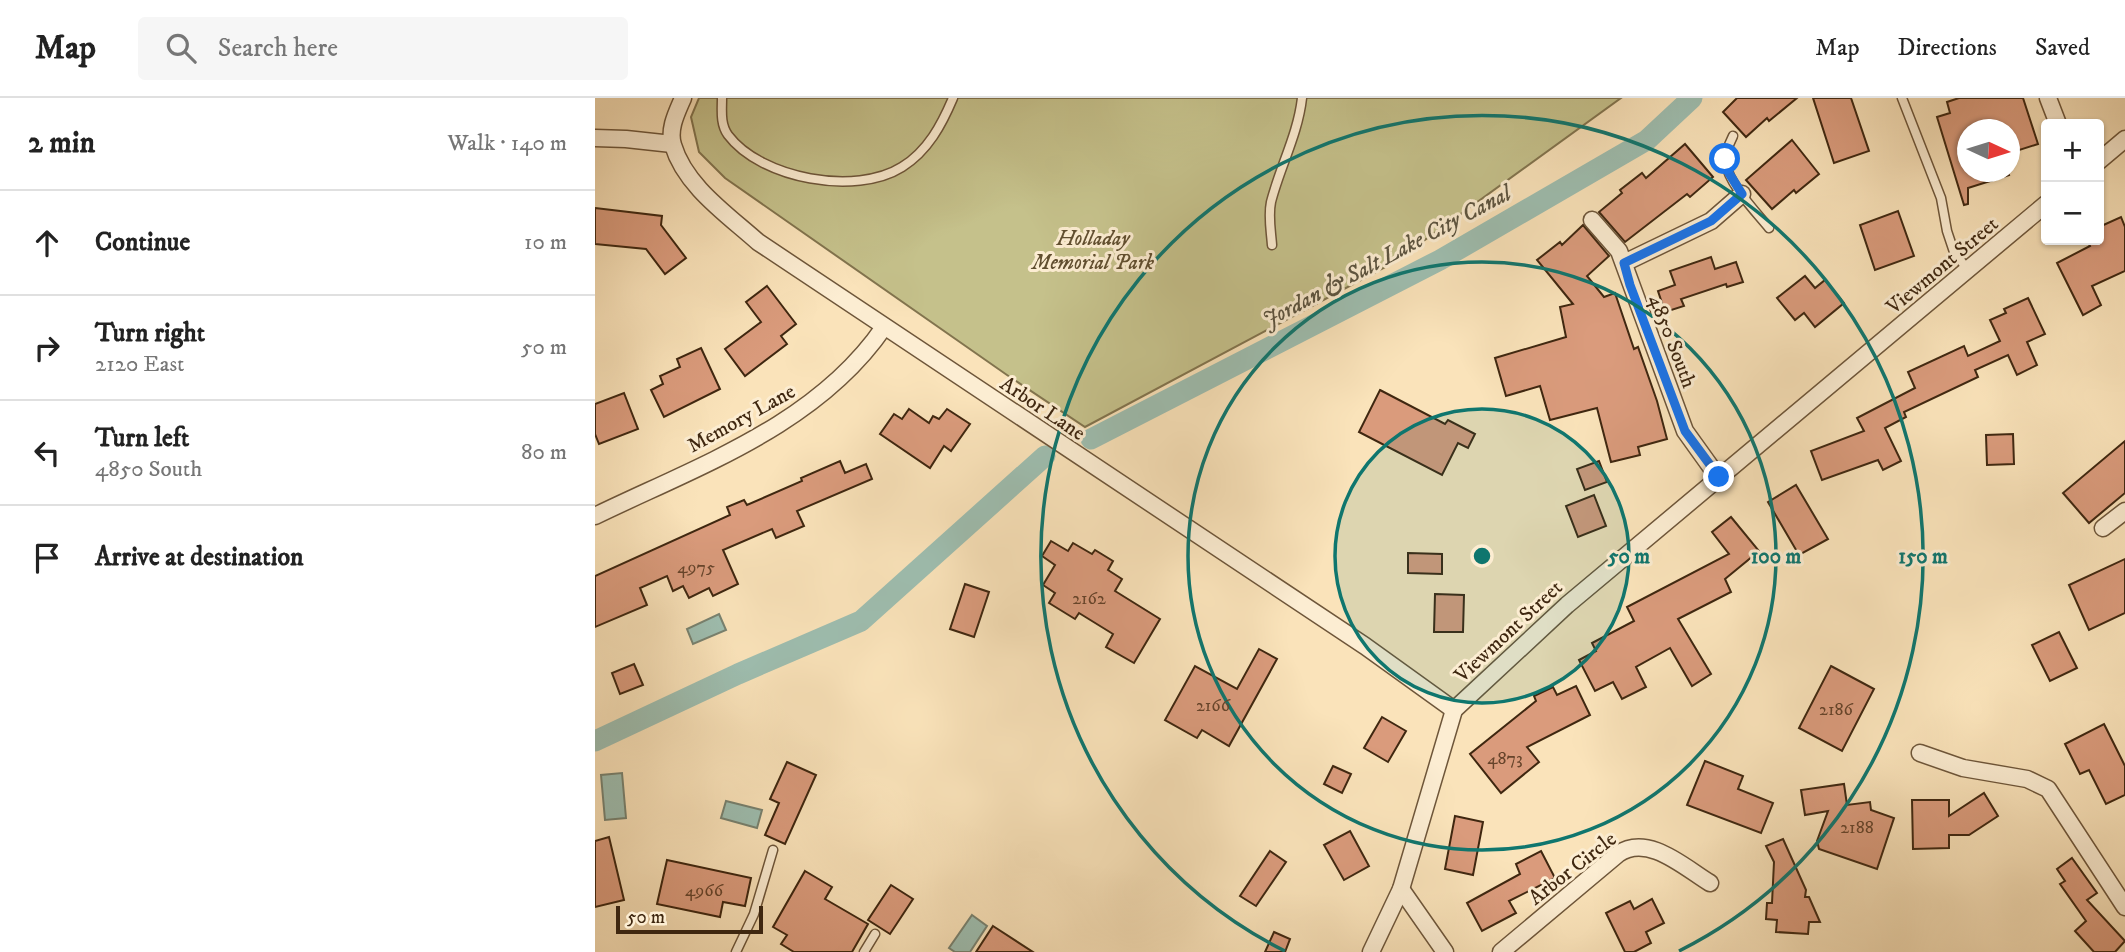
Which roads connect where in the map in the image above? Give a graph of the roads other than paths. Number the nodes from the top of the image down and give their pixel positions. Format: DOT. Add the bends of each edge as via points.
graph roads {
  1 [pos="683,98"];
  2 [pos="722,98"];
  3 [pos="953,98"];
  4 [pos="1302,98"];
  5 [pos="1902,98"];
  6 [pos="2048,98"];
  7 [pos="2056,119"];
  8 [pos="1733,136"];
  9 [pos="595,138"];
  10 [pos="2125,139"];
  11 [pos="672,144"];
  12 [pos="2104,156"];
  13 [pos="1742,194"];
  14 [pos="2041,208"];
  15 [pos="1592,220"];
  16 [pos="1769,228"];
  17 [pos="1272,246"];
  18 [pos="1624,263"];
  19 [pos="1968,271"];
  20 [pos="884,327"];
  21 [pos="1719,477"];
  22 [pos="2125,511"];
  23 [pos="595,516"];
  24 [pos="2103,527"];
  25 [pos="1454,710"];
  26 [pos="1920,753"];
  27 [pos="773,850"];
  28 [pos="1710,883"];
  29 [pos="1401,889"];
  30 [pos="2125,907"];
  31 [pos="874,934"];
  32 [pos="736,952"];
  33 [pos="864,952"];
  34 [pos="1371,952"];
  35 [pos="1445,952"];
  36 [pos="1501,952"];
  1 -- 11 [label="street" via="673,120"];
  2 -- 3 [label="lane" via="727,134 757,160 781,171 846,183 902,167 924,149"];
  4 -- 17 [label="lane" via="1271,204"];
  5 -- 19 [label="lane" via="1941,198 1954,252"];
  6 -- 7 [label="street"];
  8 -- 13 [label="lane" via="1725,159"];
  9 -- 11 [label="street"];
  10 -- 12 [label="street"];
  11 -- 20 [label="street, Arbor Lane" via="694,185 758,242"];
  13 -- 16 [label="lane"];
  13 -- 18 [label="street" via="1711,221"];
  14 -- 19 [label="street, Viewmont Street"];
  15 -- 18 [label="street, 4850 South"];
  18 -- 21 [label="street, 4850 South" via="1685,431"];
  19 -- 21 [label="street, Viewmont Street"];
  20 -- 23 [label="street, Memory Lane" via="871,347 814,401 758,437"];
  20 -- 25 [label="street, Arbor Lane"];
  21 -- 25 [label="street, Viewmont Street" via="1567,605"];
  22 -- 24 [label="street"];
  25 -- 29 [label="street, Viewmont Street"];
  26 -- 30 [label="street" via="1963,768 2027,779 2048,789"];
  27 -- 32 [label="lane" via="754,914"];
  28 -- 36 [label="street, Arbor Circle" via="1655,850 1630,847"];
  29 -- 34 [label="street, Viewmont Street"];
  29 -- 35 [label="street"];
  31 -- 33 [label="lane"];
}
